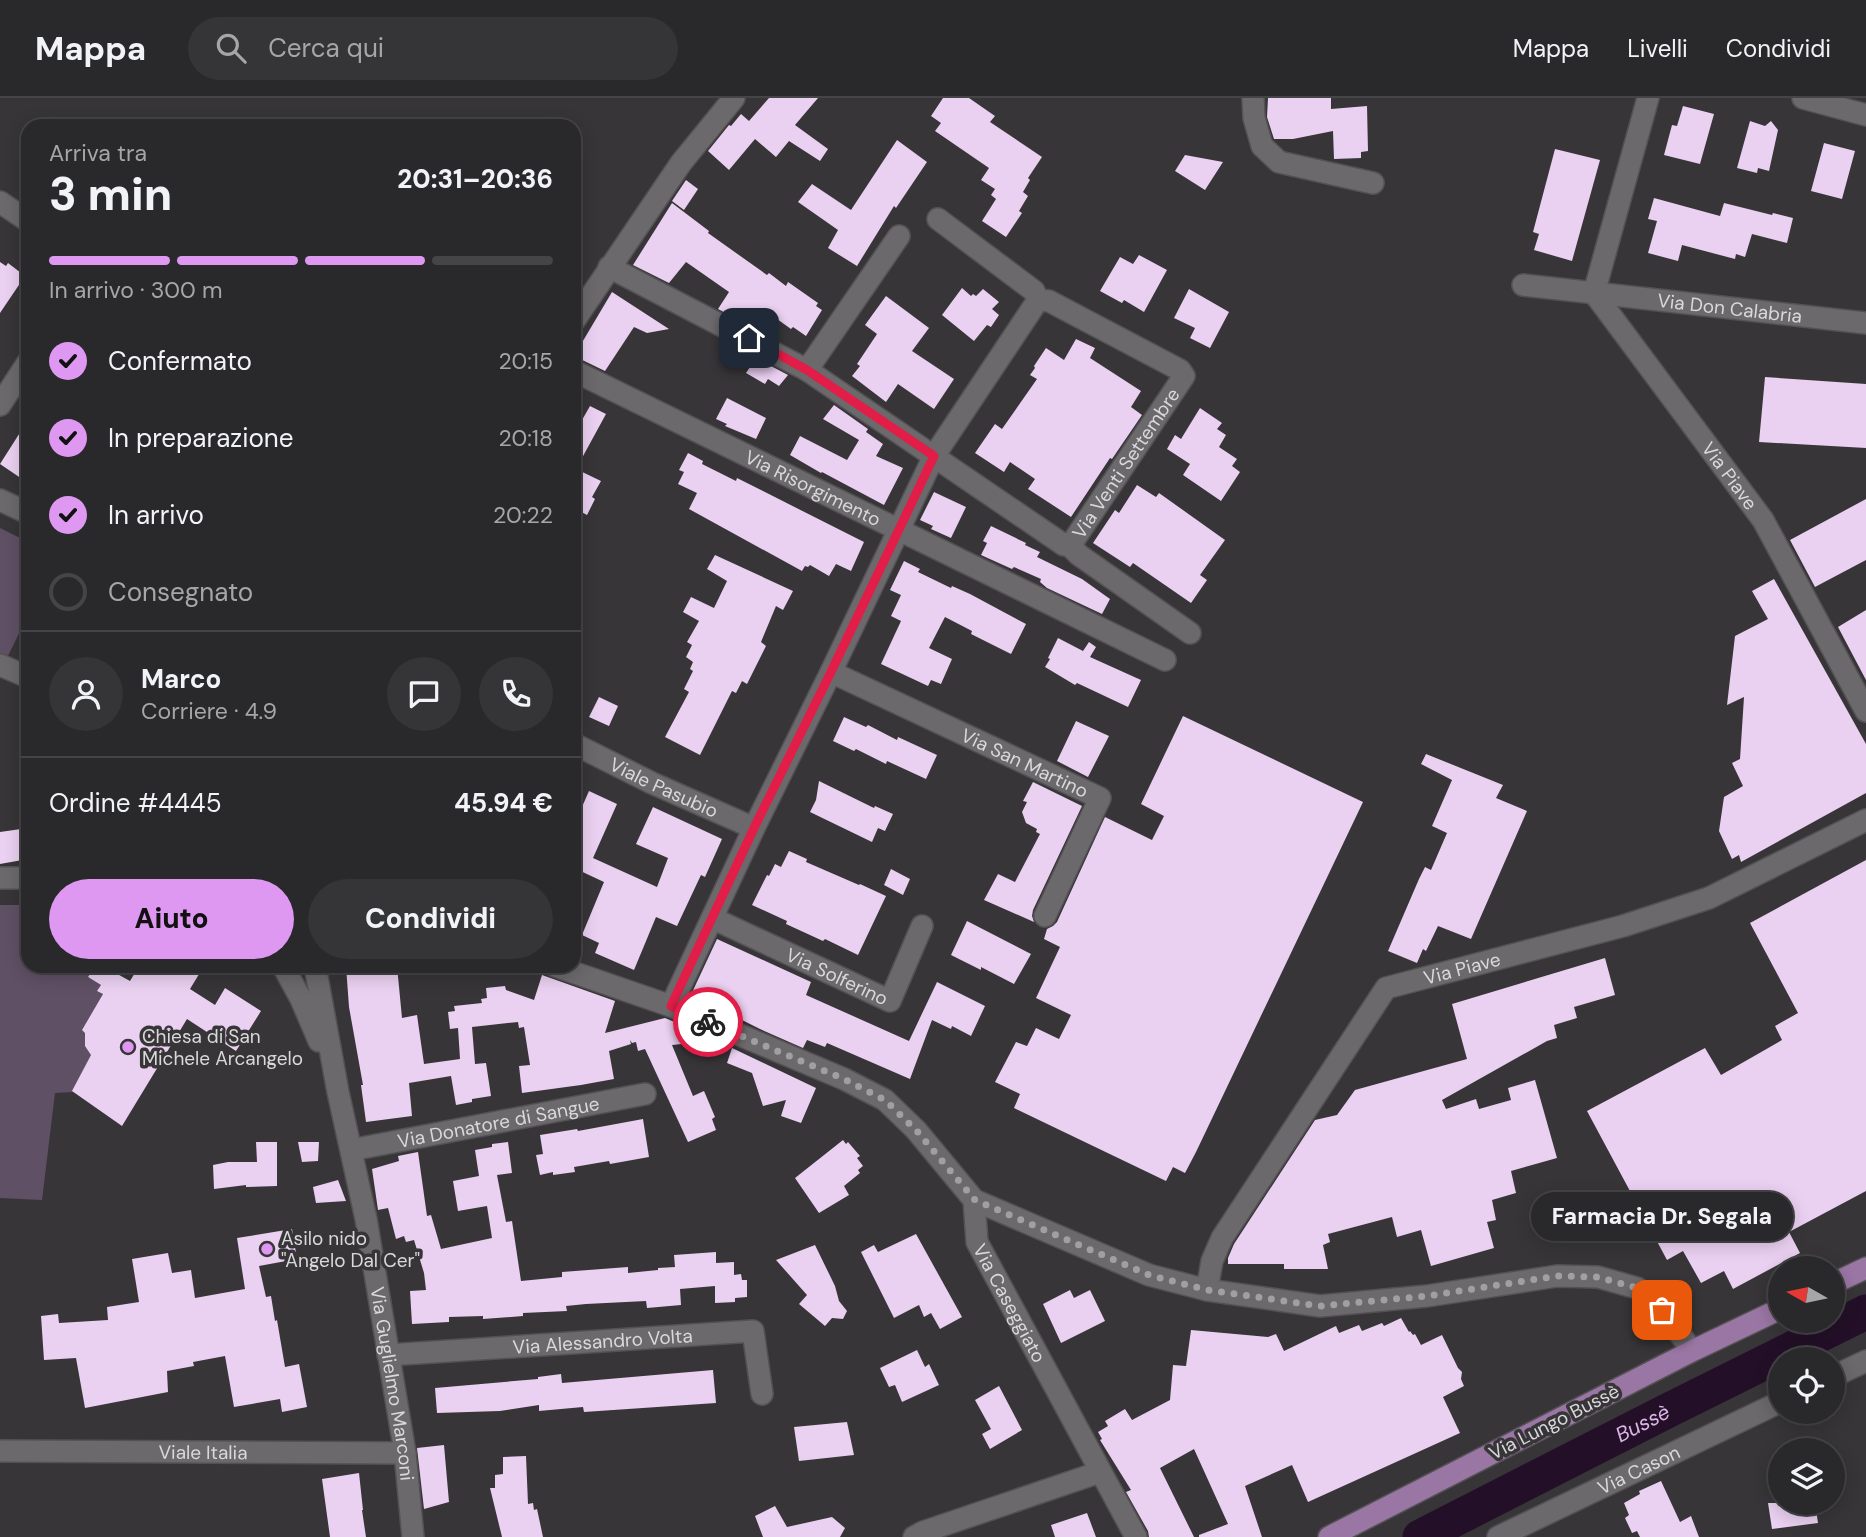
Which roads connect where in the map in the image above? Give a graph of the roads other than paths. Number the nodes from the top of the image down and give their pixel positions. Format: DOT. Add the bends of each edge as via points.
graph roads {
  1 [pos="734,98"];
  2 [pos="1253,98"];
  3 [pos="1648,98"];
  4 [pos="1803,98"];
  5 [pos="1866,115"];
  6 [pos="1373,183"];
  7 [pos="0,202"];
  8 [pos="21,216"];
  9 [pos="938,219"];
  10 [pos="899,236"];
  11 [pos="609,267"];
  12 [pos="1523,285"];
  13 [pos="1594,293"];
  14 [pos="1038,300"];
  15 [pos="581,310"];
  16 [pos="1866,323"];
  17 [pos="807,370"];
  18 [pos="21,373"];
  19 [pos="581,374"];
  20 [pos="0,405"];
  21 [pos="934,456"];
  22 [pos="0,500"];
  23 [pos="21,510"];
  24 [pos="899,528"];
  25 [pos="1070,546"];
  26 [pos="1191,633"];
  27 [pos="1165,660"];
  28 [pos="0,666"];
  29 [pos="831,672"];
  30 [pos="21,674"];
  31 [pos="1866,710"];
  32 [pos="581,748"];
  33 [pos="1866,820"];
  34 [pos="754,828"];
  35 [pos="0,878"];
  36 [pos="21,878"];
  37 [pos="1045,916"];
  38 [pos="712,918"];
  39 [pos="922,926"];
  40 [pos="287,973"];
  41 [pos="316,973"];
  42 [pos="575,973"];
  43 [pos="671,1006"];
  44 [pos="338,1092"];
  45 [pos="645,1094"];
  46 [pos="352,1150"];
  47 [pos="975,1200"];
  48 [pos="1866,1268"];
  49 [pos="1845,1278"];
  50 [pos="1207,1290"];
  51 [pos="1768,1315"];
  52 [pos="1692,1351"];
  53 [pos="388,1355"];
  54 [pos="1866,1361"];
  55 [pos="1845,1371"];
  56 [pos="762,1394"];
  57 [pos="1768,1408"];
  58 [pos="0,1451"];
  59 [pos="405,1453"];
  60 [pos="1100,1472"];
  61 [pos="1354,1532"];
  62 [pos="413,1537"];
  63 [pos="914,1537"];
  64 [pos="1136,1537"];
  65 [pos="1329,1537"];
  66 [pos="1498,1537"];
  1 -- 11 [label="street" via="681,163"];
  2 -- 6 [label="street" via="1262,146 1279,162"];
  3 -- 13 [label="street"];
  4 -- 5 [label="street"];
  7 -- 8 [label="street"];
  9 -- 14 [label="street" via="1034,291"];
  10 -- 17 [label="street"];
  11 -- 15 [label="street"];
  11 -- 17 [label="street, Via Venti Settembre"];
  12 -- 13 [label="street, Via Don Calabria"];
  13 -- 16 [label="street, Via Don Calabria"];
  13 -- 31 [label="street, Via Piave" via="1763,520"];
  14 -- 21 [label="street"];
  14 -- 25 [label="street, Via Venti Settembre" via="1049,301 1184,376"];
  17 -- 21 [label="street, Via Venti Settembre"];
  18 -- 20 [label="street"];
  19 -- 24 [label="street, Via Risorgimento"];
  21 -- 24 [label="street"];
  21 -- 25 [label="street, Via Venti Settembre"];
  22 -- 23 [label="street"];
  24 -- 27 [label="street, Via Risorgimento"];
  24 -- 29 [label="street"];
  25 -- 26 [label="street"];
  28 -- 30 [label="street"];
  29 -- 34 [label="street"];
  29 -- 37 [label="street, Via San Martino" via="1100,798"];
  32 -- 34 [label="street, Viale Pasubio"];
  33 -- 50 [label="street, Via Piave" via="1709,898 1623,926 1386,988 1222,1238"];
  34 -- 38 [label="street"];
  35 -- 36 [label="street"];
  38 -- 39 [label="street, Via Solferino" via="890,1001"];
  38 -- 43 [label="street"];
  40 -- 44 [label="street"];
  41 -- 44 [label="street"];
  42 -- 43 [label="street"];
  43 -- 47 [label="street" via="885,1100"];
  44 -- 46 [label="street, Via Guglielmo Marconi"];
  45 -- 46 [label="street, Via Donatore di Sangue"];
  46 -- 53 [label="street, Via Guglielmo Marconi"];
  47 -- 50 [label="street" via="1149,1275"];
  47 -- 60 [label="street, Via Caseggiato" via="977,1242"];
  48 -- 49 [label="main road"];
  50 -- 52 [label="street" via="1320,1306 1427,1296 1557,1276 1598,1277 1637,1288 1662,1310"];
  51 -- 52 [label="main road, Via Lungo Bussè"];
  52 -- 61 [label="main road, Via Lungo Bussè"];
  53 -- 56 [label="street, Via Alessandro Volta" via="752,1331"];
  53 -- 59 [label="street, Via Guglielmo Marconi"];
  54 -- 55 [label="street"];
  57 -- 66 [label="street, Via Cason"];
  58 -- 59 [label="street, Viale Italia"];
  59 -- 62 [label="street, Via Guglielmo Marconi"];
  60 -- 63 [label="street"];
  60 -- 64 [label="street, Via Caseggiato"];
  61 -- 65 [label="main road, Via Lungo Bussè"];
}
